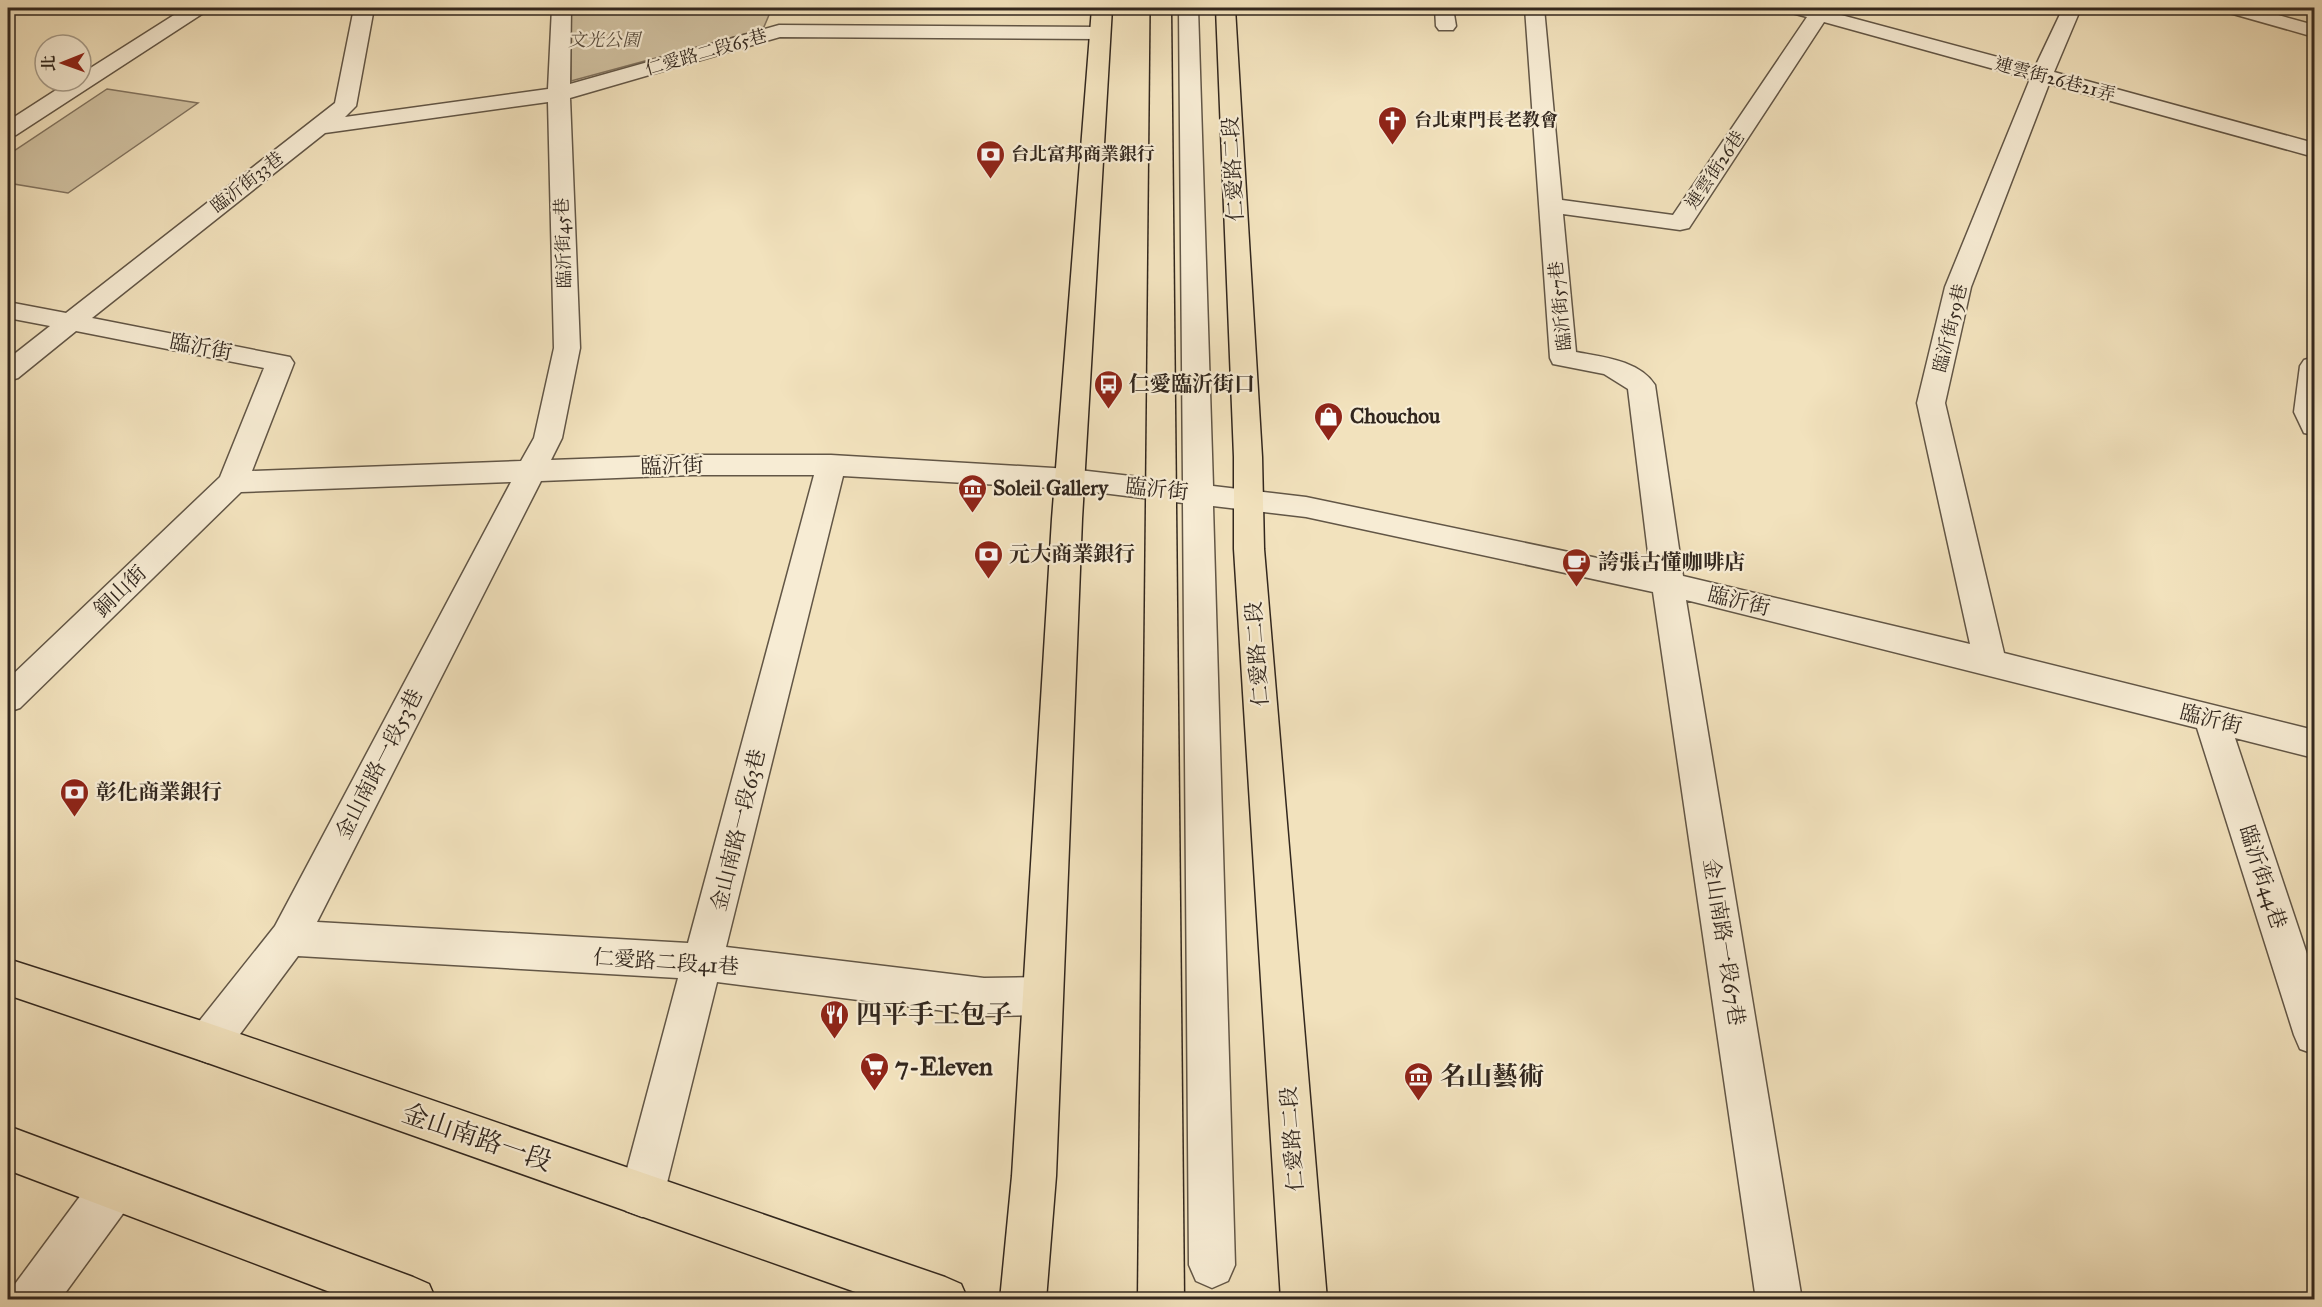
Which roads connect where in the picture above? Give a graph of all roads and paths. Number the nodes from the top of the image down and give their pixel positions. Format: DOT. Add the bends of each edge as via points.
graph roads {
  1 [pos="198,8"];
  2 [pos="364,8"];
  3 [pos="561,8"];
  4 [pos="788,8"];
  5 [pos="1102,8"];
  6 [pos="1161,8"];
  7 [pos="1190,8"];
  8 [pos="1225,8"];
  9 [pos="1534,8"];
  10 [pos="1795,8"];
  11 [pos="2072,8"];
  12 [pos="2233,8"];
  13 [pos="1821,11"];
  14 [pos="779,32"];
  15 [pos="2314,32"];
  16 [pos="1100,33"];
  17 [pos="2042,75"];
  18 [pos="559,94"];
  19 [pos="317,127"];
  20 [pos="8,130"];
  21 [pos="2314,150"];
  22 [pos="1549,205"];
  23 [pos="8,310"];
  24 [pos="71,321"];
  25 [pos="2314,366"];
  26 [pos="8,372"];
  27 [pos="2314,426"];
  28 [pos="831,465"];
  29 [pos="530,472"];
  30 [pos="1070,479"];
  31 [pos="232,482"];
  32 [pos="1161,489"];
  33 [pos="1199,494"];
  34 [pos="1248,500"];
  35 [pos="1668,584"];
  36 [pos="1990,662"];
  37 [pos="8,699"];
  38 [pos="2212,720"];
  39 [pos="2314,744"];
  40 [pos="289,938"];
  41 [pos="704,962"];
  42 [pos="8,977"];
  43 [pos="1041,996"];
  44 [pos="2314,1035"];
  45 [pos="207,1043"];
  46 [pos="8,1148"];
  47 [pos="114,1188"];
  48 [pos="642,1195"];
  49 [pos="1212,1265"];
  50 [pos="31,1299"];
  51 [pos="413,1299"];
  52 [pos="945,1299"];
  53 [pos="1023,1299"];
  54 [pos="1161,1299"];
  55 [pos="1304,1299"];
  56 [pos="1779,1299"];
  1 -- 20 [label="street"];
  2 -- 19 [label="street, 臨沂街33巷" via="345,106"];
  3 -- 18 [label="street, 臨沂街45巷"];
  4 -- 14 [label="street"];
  5 -- 16 [label="main road"];
  6 -- 32 [label="main road"];
  7 -- 33 [label="street"];
  8 -- 34 [label="main road, 仁愛路二段"];
  9 -- 22 [label="street, 臨沂街57巷"];
  10 -- 13 [label="street, 連雲街26巷21弄"];
  11 -- 17 [label="street, 臨沂街59巷"];
  12 -- 15 [label="street"];
  13 -- 17 [label="street, 連雲街26巷21弄"];
  13 -- 22 [label="street, 連雲街26巷" via="1680,223"];
  14 -- 16 [label="street, 仁愛路二段65巷"];
  14 -- 18 [label="street, 仁愛路二段65巷"];
  16 -- 30 [label="main road"];
  17 -- 21 [label="street, 連雲街26巷21弄"];
  17 -- 36 [label="street, 臨沂街59巷" via="1958,287 1931,403"];
  18 -- 19 [label="street, 仁愛路二段65巷"];
  18 -- 29 [label="street, 臨沂街45巷" via="567,348 548,438"];
  19 -- 24 [label="street, 臨沂街33巷"];
  22 -- 35 [label="street, 臨沂街57巷" via="1563,358 1612,367 1641,385"];
  23 -- 24 [label="street, 臨沂街"];
  24 -- 26 [label="street, 臨沂街33巷"];
  24 -- 31 [label="street, 臨沂街" via="280,363"];
  25 -- 27 [label="street" via="2308,412"];
  28 -- 29 [label="street, 臨沂街" via="692,465"];
  28 -- 30 [label="street, 臨沂街"];
  28 -- 41 [label="street, 金山南路一段63巷"];
  29 -- 31 [label="street, 臨沂街"];
  29 -- 40 [label="street, 金山南路一段53巷"];
  30 -- 32 [label="street, 臨沂街"];
  30 -- 43 [label="main road"];
  31 -- 37 [label="street, 銅山街"];
  32 -- 33 [label="street, 臨沂街"];
  32 -- 54 [label="main road"];
  33 -- 34 [label="street, 臨沂街"];
  33 -- 49 [label="street"];
  34 -- 35 [label="street, 臨沂街" via="1306,507"];
  34 -- 55 [label="main road, 仁愛路二段"];
  35 -- 36 [label="street, 臨沂街"];
  35 -- 56 [label="street, 金山南路一段67巷"];
  36 -- 38 [label="street, 臨沂街"];
  38 -- 39 [label="street, 臨沂街"];
  38 -- 44 [label="street, 臨沂街44巷"];
  40 -- 41 [label="street, 仁愛路二段41巷"];
  40 -- 45 [label="street, 金山南路一段53巷"];
  41 -- 43 [label="street, 仁愛路二段41巷" via="984,997"];
  41 -- 48 [label="street, 金山南路一段63巷"];
  42 -- 45 [label="main road, 金山南路一段"];
  43 -- 53 [label="main road" via="1034,1176"];
  45 -- 48 [label="main road, 金山南路一段"];
  46 -- 47 [label="main road"];
  47 -- 50 [label="street"];
  47 -- 51 [label="main road"];
  48 -- 52 [label="main road, 金山南路一段"];
}
